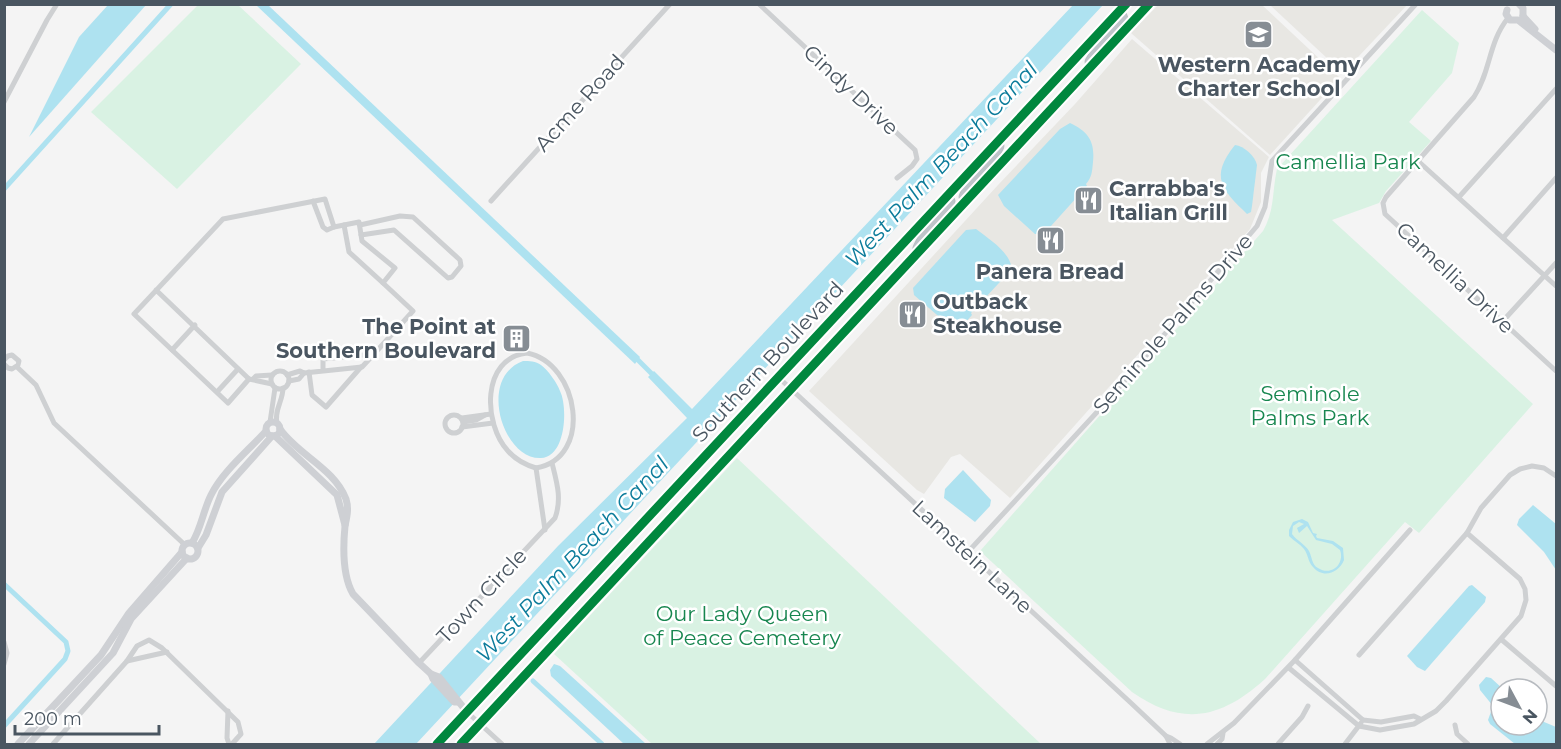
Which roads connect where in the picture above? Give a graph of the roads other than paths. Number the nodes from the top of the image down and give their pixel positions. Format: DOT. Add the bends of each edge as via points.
graph roads {
  1 [pos="57,4"];
  2 [pos="670,4"];
  3 [pos="759,4"];
  4 [pos="1139,4"];
  5 [pos="1149,4"];
  6 [pos="1416,4"];
  7 [pos="1123,8"];
  8 [pos="1516,10"];
  9 [pos="1137,16"];
  10 [pos="1557,50"];
  11 [pos="1083,75"];
  12 [pos="1557,89"];
  13 [pos="4,102"];
  14 [pos="1004,136"];
  15 [pos="1418,161"];
  16 [pos="897,178"];
  17 [pos="1557,178"];
  18 [pos="947,196"];
  19 [pos="1459,197"];
  20 [pos="313,201"];
  21 [pos="491,201"];
  22 [pos="966,201"];
  23 [pos="393,218"];
  24 [pos="344,225"];
  25 [pos="360,225"];
  26 [pos="334,227"];
  27 [pos="394,230"];
  28 [pos="361,235"];
  29 [pos="1503,238"];
  30 [pos="911,260"];
  31 [pos="1557,263"];
  32 [pos="1545,276"];
  33 [pos="383,283"];
  34 [pos="1557,286"];
  35 [pos="156,290"];
  36 [pos="1502,322"];
  37 [pos="195,326"];
  38 [pos="172,350"];
  39 [pos="374,354"];
  40 [pos="4,362"];
  41 [pos="16,367"];
  42 [pos="362,367"];
  43 [pos="238,369"];
  44 [pos="323,370"];
  45 [pos="1557,371"];
  46 [pos="307,373"];
  47 [pos="272,375"];
  48 [pos="778,377"];
  49 [pos="288,378"];
  50 [pos="251,379"];
  51 [pos="273,386"];
  52 [pos="284,388"];
  53 [pos="791,389"];
  54 [pos="217,392"];
  55 [pos="488,414"];
  56 [pos="493,423"];
  57 [pos="276,425"];
  58 [pos="271,434"];
  59 [pos="552,464"];
  60 [pos="536,468"];
  61 [pos="1557,476"];
  62 [pos="345,525"];
  63 [pos="545,530"];
  64 [pos="1410,530"];
  65 [pos="1467,533"];
  66 [pos="189,549"];
  67 [pos="967,553"];
  68 [pos="1502,640"];
  69 [pos="4,642"];
  70 [pos="15,652"];
  71 [pos="167,652"];
  72 [pos="7,653"];
  73 [pos="1359,656"];
  74 [pos="1295,660"];
  75 [pos="127,661"];
  76 [pos="419,663"];
  77 [pos="4,664"];
  78 [pos="1288,668"];
  79 [pos="1557,686"];
  80 [pos="1335,695"];
  81 [pos="1330,702"];
  82 [pos="1308,706"];
  83 [pos="1348,706"];
  84 [pos="228,711"];
  85 [pos="467,712"];
  86 [pos="1342,713"];
  87 [pos="1420,719"];
  88 [pos="1363,720"];
  89 [pos="1387,721"];
  90 [pos="480,724"];
  91 [pos="1455,725"];
  92 [pos="1359,726"];
  93 [pos="1388,728"];
  94 [pos="1223,733"];
  95 [pos="1166,736"];
  96 [pos="18,744"];
  97 [pos="29,744"];
  98 [pos="53,744"];
  99 [pos="230,744"];
  100 [pos="437,744"];
  101 [pos="461,744"];
  102 [pos="502,744"];
  103 [pos="1170,744"];
  104 [pos="1180,744"];
  105 [pos="1207,744"];
  106 [pos="1217,744"];
  107 [pos="1278,744"];
  108 [pos="1345,744"];
  109 [pos="1468,744"];
  1 -- 13 [label="street"];
  2 -- 21 [label="street, Acme Road"];
  3 -- 16 [label="street, Cindy Drive" via="915,150 917,159"];
  4 -- 9 [label="highway"];
  5 -- 9 [label="highway, Southern Boulevard"];
  6 -- 67 [label="street, Seminole Palms Drive" via="1272,161 1265,207 1257,226 1110,398"];
  7 -- 11 [label="highway" via="1123,19 1100,44"];
  7 -- 14 [label="highway, Southern Boulevard"];
  8 -- 10 [label="street"];
  8 -- 15 [label="street, Camellia Drive" via="1492,44 1480,88"];
  9 -- 11 [label="highway, Southern Boulevard"];
  11 -- 22 [label="highway, Southern Boulevard"];
  12 -- 19 [label="street"];
  14 -- 18 [label="highway, Southern Boulevard"];
  14 -- 22 [label="highway" via="990,164 968,187"];
  15 -- 19 [label="street"];
  15 -- 36 [label="street, Camellia Drive" via="1386,197 1385,214"];
  17 -- 29 [label="street"];
  18 -- 30 [label="highway" via="949,206 927,230"];
  18 -- 48 [label="highway, Southern Boulevard"];
  19 -- 29 [label="street"];
  20 -- 26 [label="street" via="323,227"];
  20 -- 26 [label="street" via="325,199"];
  20 -- 35 [label="street" via="223,219"];
  22 -- 30 [label="highway, Southern Boulevard"];
  23 -- 25 [label="street"];
  23 -- 27 [label="street"];
  23 -- 27 [label="street" via="413,217 460,260 461,266 452,277 445,277"];
  24 -- 25 [label="street"];
  24 -- 26 [label="street"];
  24 -- 33 [label="street" via="349,252"];
  25 -- 28 [label="street"];
  27 -- 28 [label="street"];
  28 -- 33 [label="street" via="362,241 395,268"];
  29 -- 32 [label="street"];
  30 -- 53 [label="highway, Southern Boulevard"];
  31 -- 32 [label="street"];
  32 -- 34 [label="street"];
  32 -- 36 [label="street"];
  33 -- 39 [label="street" via="413,310"];
  35 -- 37 [label="street"];
  35 -- 38 [label="street" via="134,314"];
  36 -- 45 [label="street, Camellia Drive"];
  37 -- 38 [label="street"];
  37 -- 43 [label="street"];
  38 -- 54 [label="street"];
  39 -- 42 [label="street"];
  39 -- 44 [label="street" via="323,359"];
  40 -- 41 [label="street" via="10,369"];
  40 -- 41 [label="street" via="15,355 19,361"];
  41 -- 66 [label="street" via="36,385 54,423"];
  42 -- 44 [label="street"];
  42 -- 46 [label="street" via="326,407 312,395"];
  43 -- 50 [label="street"];
  43 -- 54 [label="street"];
  44 -- 46 [label="street"];
  46 -- 49 [label="street" via="299,379"];
  47 -- 49 [label="street" via="280,371"];
  47 -- 50 [label="street"];
  47 -- 51 [label="street"];
  48 -- 53 [label="street, Lamstein Lane"];
  48 -- 85 [label="highway, Southern Boulevard"];
  49 -- 52 [label="street"];
  50 -- 51 [label="street"];
  50 -- 54 [label="street" via="228,403"];
  51 -- 52 [label="street"];
  51 -- 57 [label="street"];
  52 -- 57 [label="street"];
  53 -- 67 [label="street, Lamstein Lane"];
  53 -- 90 [label="highway, Southern Boulevard"];
  55 -- 56 [label="street"];
  55 -- 56 [label="street" via="462,422"];
  55 -- 59 [label="street" via="493,381 502,365 517,354 545,359 562,377 573,412 567,446"];
  56 -- 60 [label="street" via="508,452"];
  57 -- 58 [label="street" via="279,433"];
  57 -- 58 [label="street" via="266,426"];
  57 -- 62 [label="street" via="342,490 348,507"];
  58 -- 62 [label="street" via="330,487 340,502"];
  58 -- 66 [label="street" via="217,486"];
  59 -- 60 [label="street"];
  59 -- 63 [label="street, Town Circle" via="559,507"];
  60 -- 63 [label="street, Town Circle"];
  61 -- 65 [label="street" via="1538,466 1515,471 1481,508"];
  62 -- 76 [label="street" via="345,568 353,594"];
  63 -- 76 [label="street, Town Circle"];
  64 -- 74 [label="street"];
  65 -- 68 [label="street" via="1516,575 1525,589 1524,611"];
  65 -- 73 [label="street"];
  66 -- 96 [label="street" via="129,612 101,654"];
  66 -- 97 [label="street" via="131,620 109,657"];
  67 -- 95 [label="street, Lamstein Lane"];
  68 -- 79 [label="street"];
  68 -- 87 [label="street" via="1436,711"];
  69 -- 72 [label="street"];
  70 -- 72 [label="street"];
  71 -- 75 [label="street"];
  71 -- 75 [label="street" via="149,640 136,646"];
  71 -- 84 [label="street"];
  72 -- 77 [label="street"];
  74 -- 78 [label="street"];
  74 -- 80 [label="street"];
  75 -- 98 [label="street"];
  76 -- 85 [label="street"];
  78 -- 81 [label="street"];
  78 -- 94 [label="street"];
  80 -- 81 [label="street"];
  80 -- 83 [label="street"];
  81 -- 86 [label="street"];
  82 -- 107 [label="street"];
  83 -- 86 [label="street"];
  83 -- 88 [label="street"];
  84 -- 99 [label="street"];
  84 -- 99 [label="street" via="238,722 241,734"];
  85 -- 90 [label="street"];
  85 -- 100 [label="highway, Southern Boulevard"];
  86 -- 92 [label="street"];
  87 -- 89 [label="street" via="1414,716"];
  87 -- 93 [label="street" via="1414,724"];
  88 -- 89 [label="street"];
  88 -- 92 [label="street"];
  89 -- 93 [label="street"];
  90 -- 101 [label="highway, Southern Boulevard"];
  90 -- 102 [label="street"];
  91 -- 109 [label="street" via="1457,735"];
  92 -- 93 [label="street"];
  92 -- 108 [label="street"];
  94 -- 105 [label="street"];
  94 -- 106 [label="street"];
  95 -- 103 [label="street, Lamstein Lane"];
  95 -- 104 [label="street, Lamstein Lane"];
}
